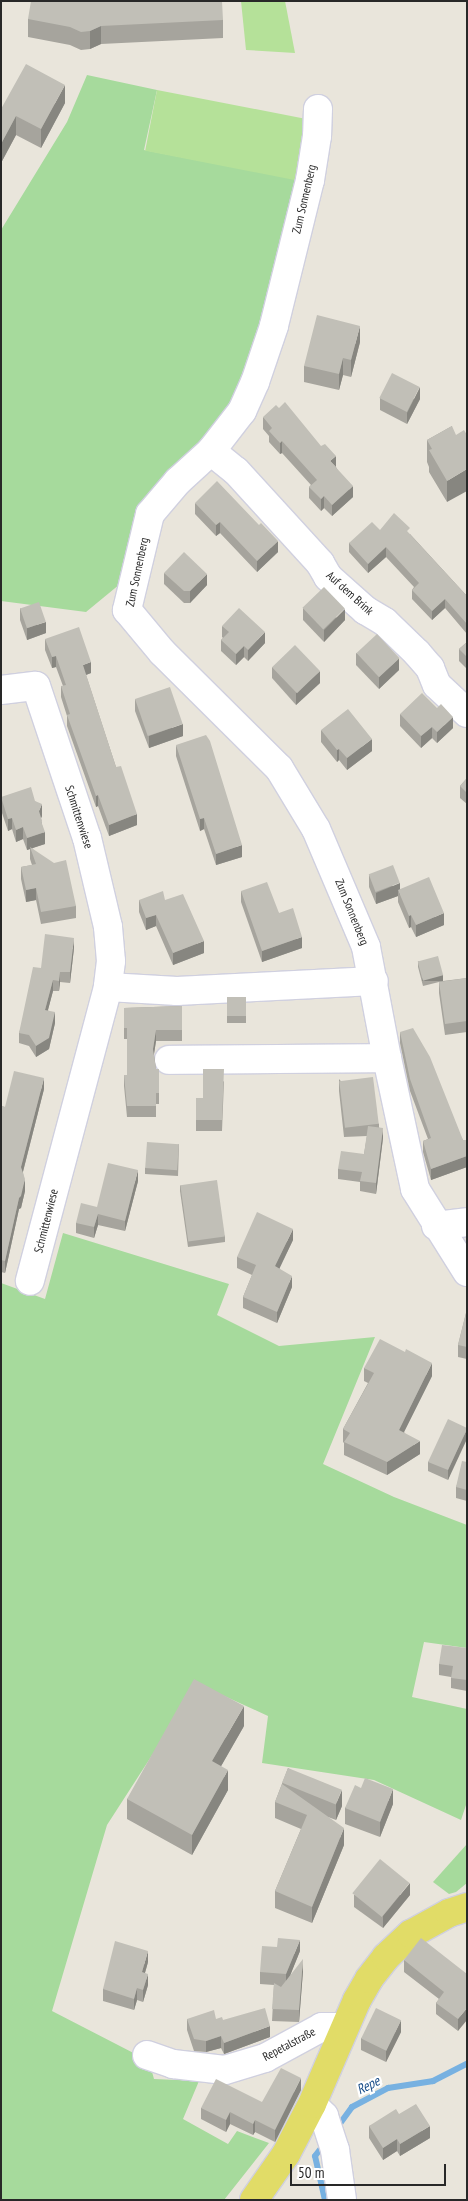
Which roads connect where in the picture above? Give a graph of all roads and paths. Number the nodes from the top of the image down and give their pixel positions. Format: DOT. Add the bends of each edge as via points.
graph roads {
  1 [pos="318,109"];
  2 [pos="211,451"];
  3 [pos="1,690"];
  4 [pos="467,713"];
  5 [pos="374,981"];
  6 [pos="108,987"];
  7 [pos="387,1058"];
  8 [pos="169,1060"];
  9 [pos="467,1222"];
  10 [pos="436,1226"];
  11 [pos="467,1272"];
  12 [pos="30,1281"];
  13 [pos="467,1908"];
  14 [pos="344,2027"];
  15 [pos="147,2055"];
  16 [pos="318,2110"];
  17 [pos="254,2200"];
  18 [pos="342,2200"];
  1 -- 2 [label="street, Zum Sonnenberg" via="310,180 274,326 242,411"];
  2 -- 4 [label="street, Auf dem Brink" via="236,471 320,563 328,577 365,610 385,622 417,653 430,668 437,685"];
  2 -- 5 [label="street, Zum Sonnenberg" via="178,481 150,514 127,610 162,652 279,768 316,829 366,947"];
  3 -- 6 [label="street, Schmittenwiese" via="36,686 99,883 111,961"];
  5 -- 6 [label="street" via="177,991"];
  5 -- 7 [label="street, Zum Sonnenberg"];
  6 -- 12 [label="street, Schmittenwiese"];
  7 -- 8 [label="street"];
  7 -- 10 [label="street, Zum Sonnenberg" via="415,1189"];
  9 -- 10 [label="street"];
  10 -- 11 [label="street, Zum Sonnenberg"];
  13 -- 14 [label="main road" via="449,1912 398,1944 369,1979"];
  14 -- 15 [label="street, Repetalstraße" via="322,2026 265,2058 225,2070 173,2064"];
  14 -- 16 [label="main road"];
  16 -- 17 [label="main road"];
  16 -- 18 [label="street" via="335,2150"];
}
